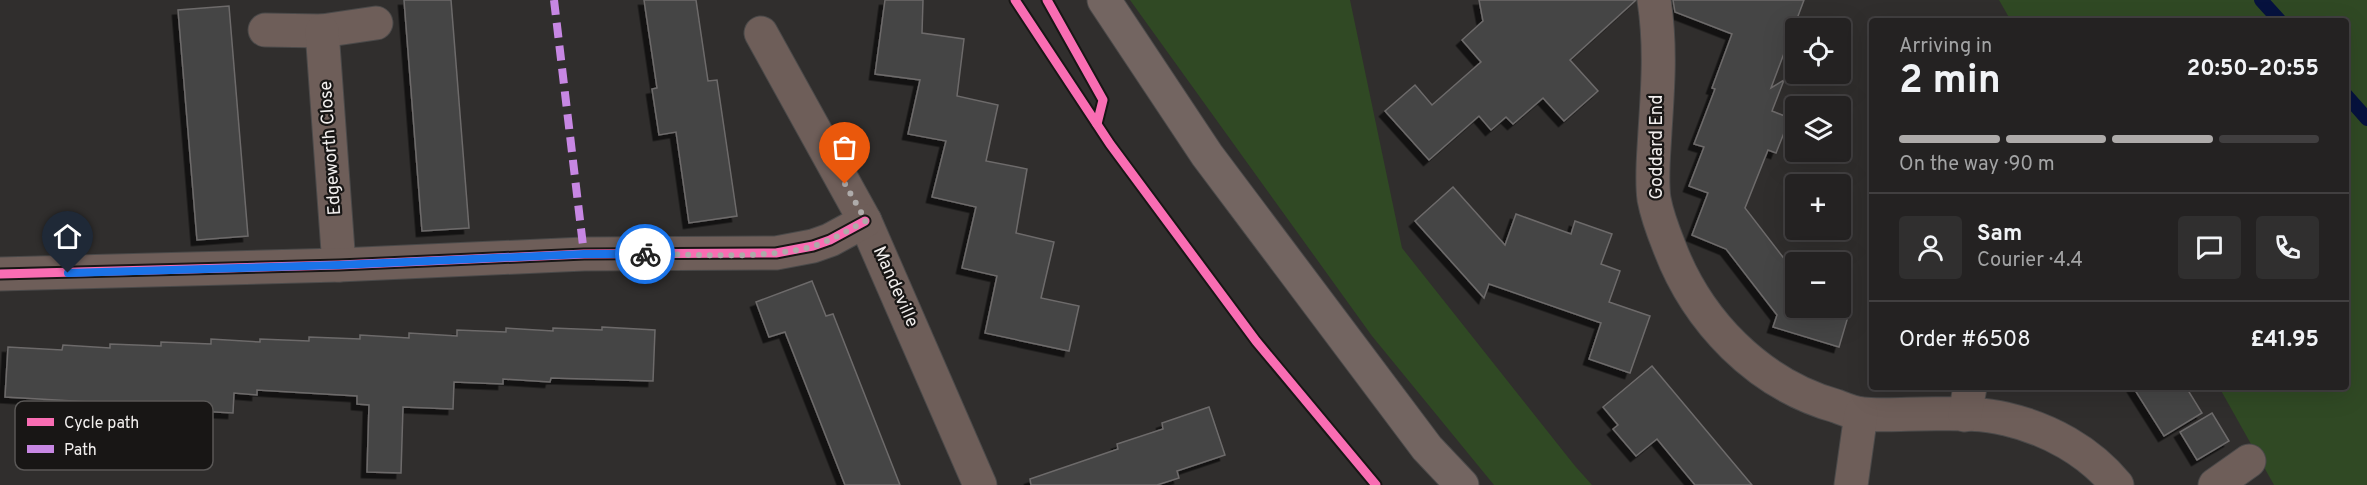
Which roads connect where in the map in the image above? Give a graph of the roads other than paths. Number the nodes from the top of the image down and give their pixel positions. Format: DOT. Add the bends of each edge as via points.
graph roads {
  1 [pos="1104,0"];
  2 [pos="1654,0"];
  3 [pos="376,23"];
  4 [pos="265,30"];
  5 [pos="322,31"];
  6 [pos="761,33"];
  7 [pos="866,221"];
  8 [pos="339,265"];
  9 [pos="0,274"];
  10 [pos="1968,401"];
  11 [pos="1861,414"];
  12 [pos="2249,461"];
  13 [pos="980,485"];
  14 [pos="1462,485"];
  15 [pos="1851,485"];
  16 [pos="2117,485"];
  17 [pos="2216,485"];
  1 -- 14 [label="highway" via="1207,155 1427,448"];
  2 -- 11 [label="street, Goddard End" via="1659,35 1654,198 1675,263 1711,322 1763,371 1820,402"];
  3 -- 5 [label="street"];
  4 -- 5 [label="street"];
  5 -- 8 [label="street, Edgeworth Close"];
  6 -- 7 [label="street, Mandeville"];
  7 -- 8 [label="street" via="822,243 777,253 584,254"];
  7 -- 13 [label="street, Mandeville"];
  8 -- 9 [label="street"];
  10 -- 11 [label="street, Goddard End"];
  10 -- 16 [label="street, Goddard End" via="2058,436"];
  11 -- 15 [label="street"];
  12 -- 17 [label="street"];
}
